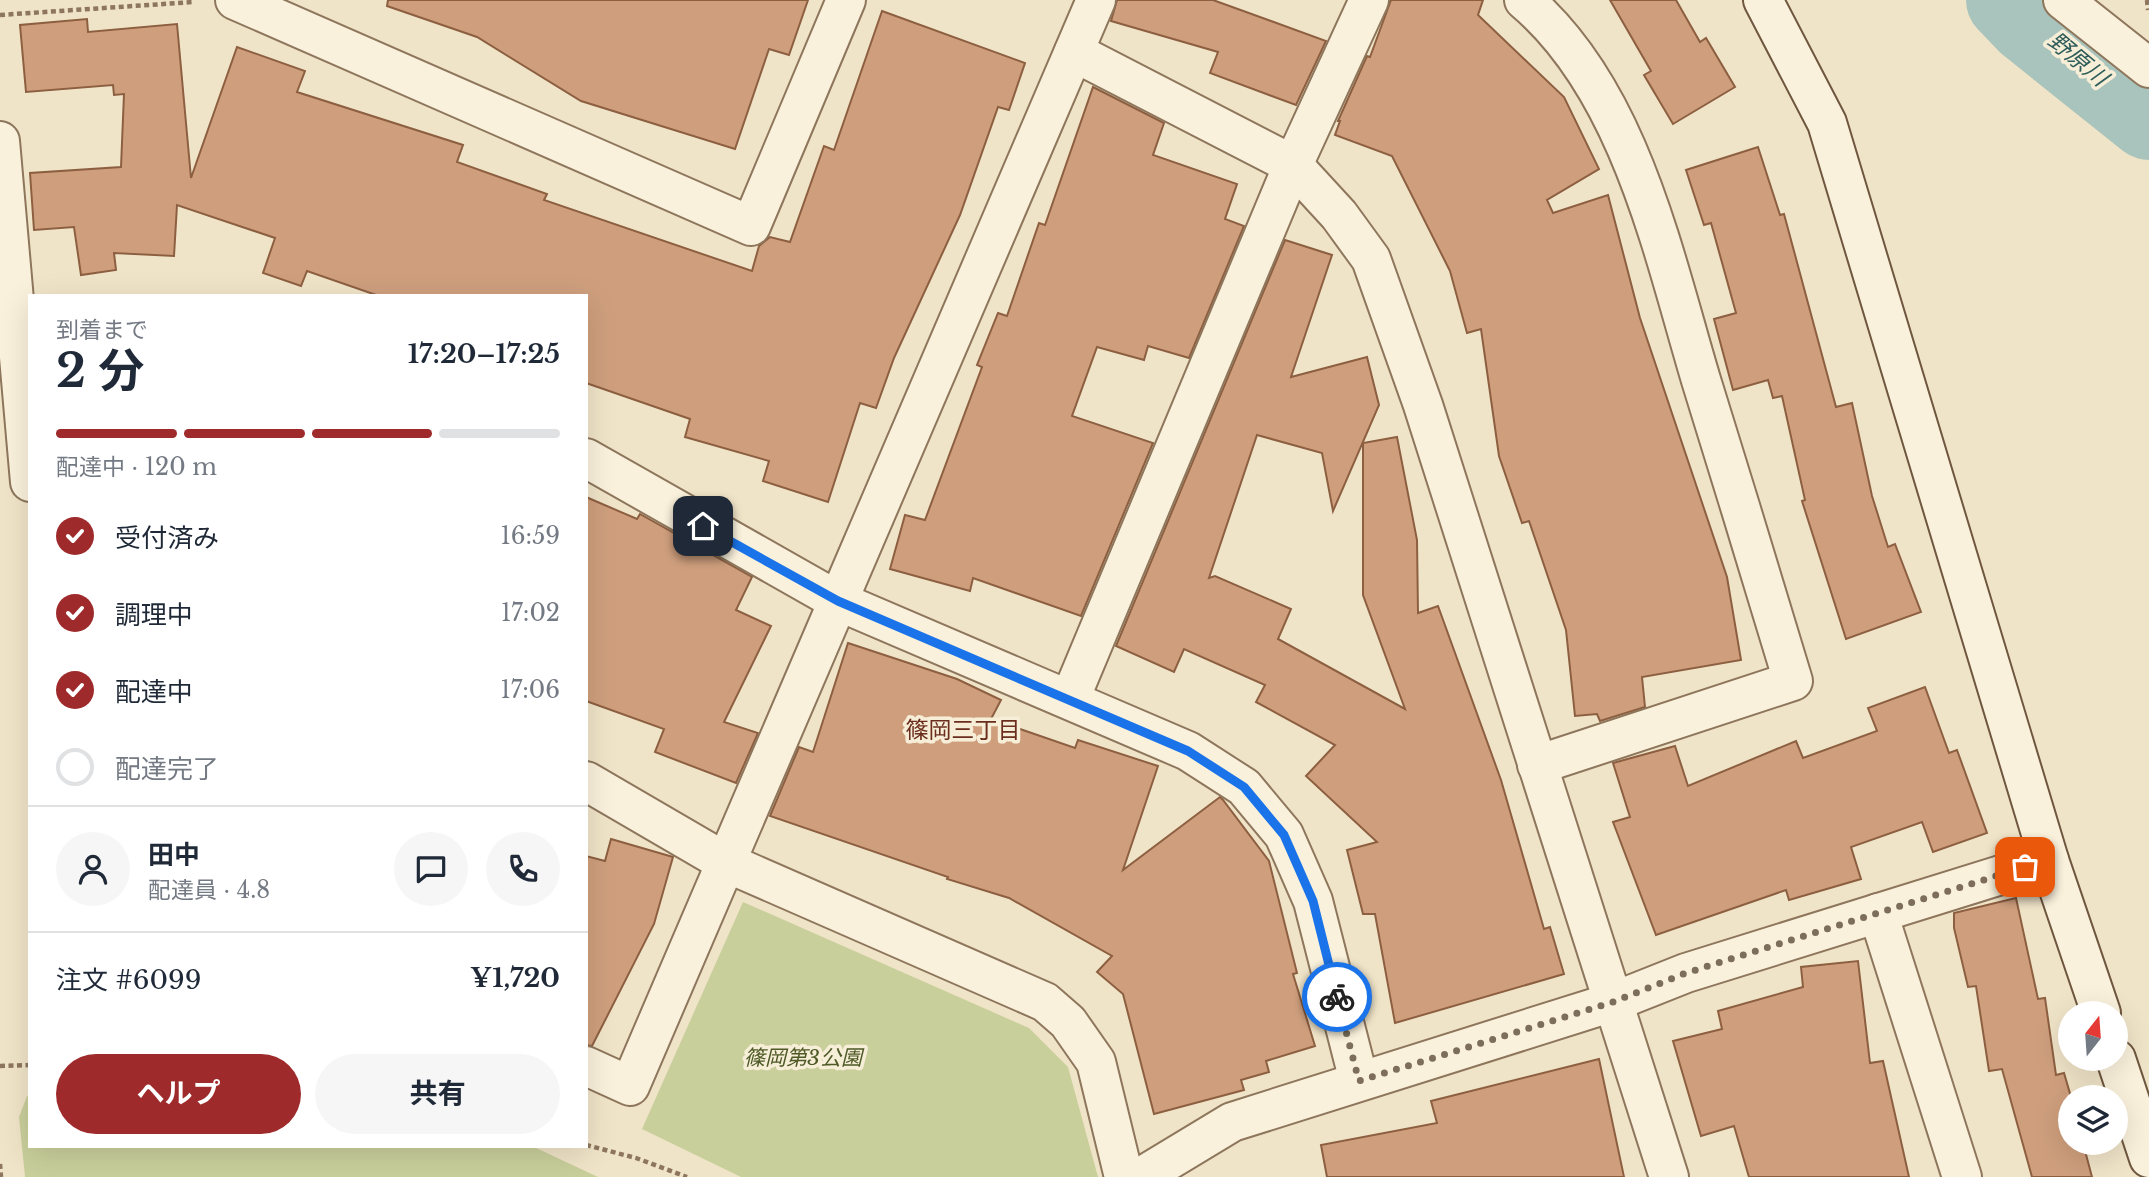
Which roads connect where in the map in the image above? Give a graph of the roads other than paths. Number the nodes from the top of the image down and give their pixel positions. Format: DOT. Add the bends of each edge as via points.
graph roads {
  1 [pos="846,0"];
  2 [pos="1096,0"];
  3 [pos="1369,0"];
  4 [pos="1524,0"];
  5 [pos="1763,0"];
  6 [pos="2063,0"];
  7 [pos="217,1"];
  8 [pos="1074,52"];
  9 [pos="2149,68"];
  10 [pos="0,141"];
  11 [pos="1293,165"];
  12 [pos="24,320"];
  13 [pos="28,428"];
  14 [pos="588,459"];
  15 [pos="838,601"];
  16 [pos="1070,699"];
  17 [pos="1537,765"];
  18 [pos="588,782"];
  19 [pos="2049,860"];
  20 [pos="725,862"];
  21 [pos="1878,913"];
  22 [pos="2097,1001"];
  23 [pos="1613,1002"];
  24 [pos="588,1067"];
  25 [pos="2120,1071"];
  26 [pos="1359,1081"];
  27 [pos="2149,1158"];
  28 [pos="1124,1177"];
  29 [pos="1141,1177"];
  30 [pos="1669,1177"];
  31 [pos="1962,1177"];
  1 -- 7 [label="street" via="751,226"];
  2 -- 8 [label="street"];
  3 -- 11 [label="street"];
  4 -- 17 [label="street" via="1548,20 1624,138 1793,681"];
  5 -- 19 [label="street" via="1827,122"];
  6 -- 9 [label="street"];
  8 -- 11 [label="street"];
  8 -- 15 [label="street"];
  10 -- 12 [label="street"];
  11 -- 16 [label="street"];
  11 -- 17 [label="street" via="1371,258 1423,405"];
  12 -- 13 [label="street"];
  14 -- 15 [label="street"];
  15 -- 16 [label="street"];
  15 -- 20 [label="street"];
  16 -- 26 [label="street" via="1188,751 1244,787 1284,835 1313,901"];
  17 -- 23 [label="street"];
  18 -- 20 [label="street"];
  19 -- 21 [label="street"];
  19 -- 22 [label="street"];
  20 -- 24 [label="street" via="630,1086"];
  20 -- 28 [label="street" via="1045,1002 1068,1022 1096,1062"];
  21 -- 23 [label="street" via="1686,973"];
  21 -- 31 [label="street"];
  23 -- 26 [label="street"];
  23 -- 30 [label="street"];
  25 -- 27 [label="street"];
  26 -- 29 [label="street" via="1232,1122"];
}
